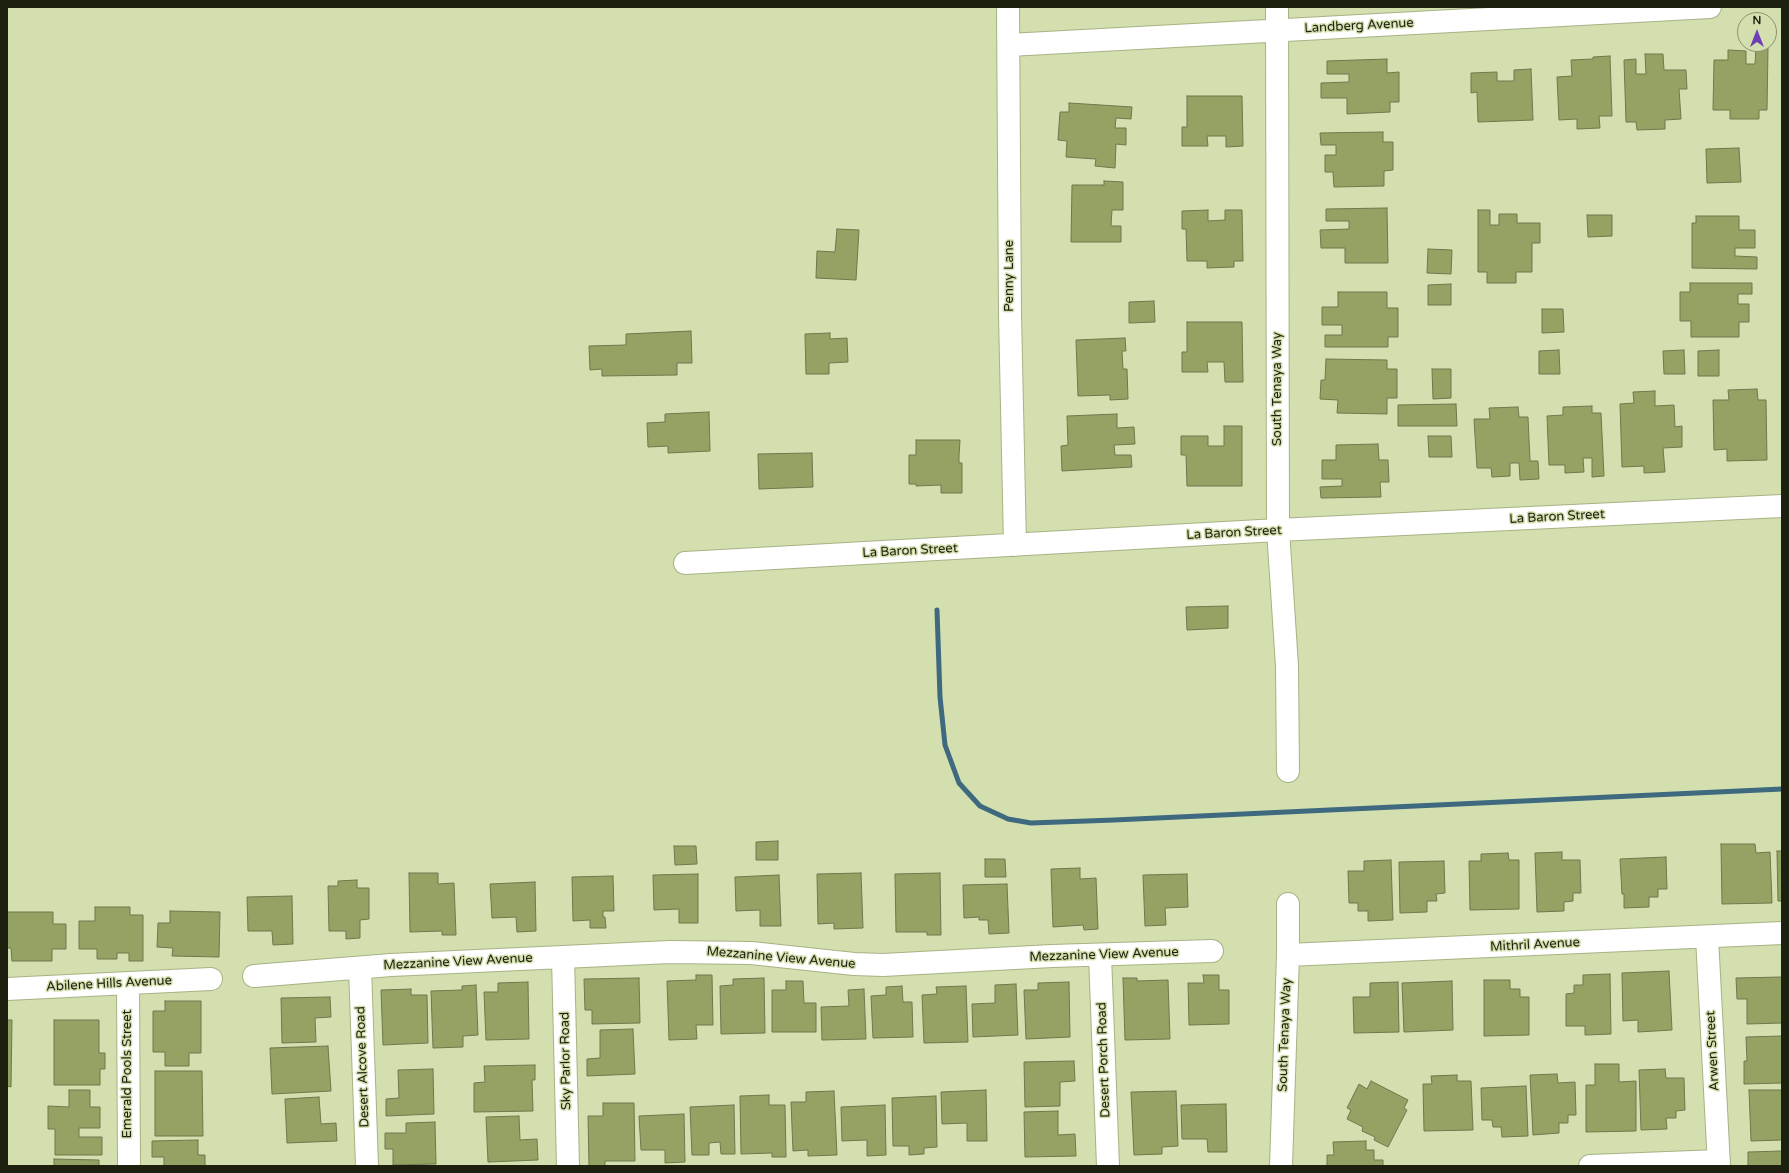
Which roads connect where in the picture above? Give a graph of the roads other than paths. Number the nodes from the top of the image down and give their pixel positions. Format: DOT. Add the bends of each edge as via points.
graph roads {
  1 [pos="1008,7"];
  2 [pos="1277,7"];
  3 [pos="1710,7"];
  4 [pos="1277,30"];
  5 [pos="1009,45"];
  6 [pos="1782,506"];
  7 [pos="1278,530"];
  8 [pos="1015,545"];
  9 [pos="685,563"];
  10 [pos="1288,771"];
  11 [pos="1288,904"];
  12 [pos="1782,933"];
  13 [pos="1707,937"];
  14 [pos="1212,951"];
  15 [pos="1100,955"];
  16 [pos="1288,955"];
  17 [pos="563,957"];
  18 [pos="360,968"];
  19 [pos="254,976"];
  20 [pos="211,979"];
  21 [pos="128,983"];
  22 [pos="7,988"];
  23 [pos="1719,1163"];
  24 [pos="128,1166"];
  25 [pos="367,1166"];
  26 [pos="568,1166"];
  27 [pos="1108,1166"];
  28 [pos="1281,1166"];
  29 [pos="1590,1166"];
  1 -- 5 [label="street, Penny Lane"];
  2 -- 4 [label="street, South Tenaya Way"];
  3 -- 4 [label="street, Landberg Avenue"];
  4 -- 5 [label="street, Landberg Avenue"];
  4 -- 7 [label="street, South Tenaya Way"];
  5 -- 8 [label="street, Penny Lane"];
  6 -- 7 [label="street, La Baron Street"];
  7 -- 8 [label="street, La Baron Street"];
  7 -- 10 [label="street, South Tenaya Way" via="1287,666"];
  8 -- 9 [label="street, La Baron Street"];
  11 -- 16 [label="street, South Tenaya Way"];
  12 -- 13 [label="street, Mithril Avenue"];
  13 -- 16 [label="street, Mithril Avenue"];
  13 -- 23 [label="street, Arwen Street"];
  14 -- 15 [label="street, Mezzanine View Avenue"];
  15 -- 17 [label="street, Mezzanine View Avenue" via="883,965 716,951"];
  15 -- 27 [label="street, Desert Porch Road"];
  16 -- 28 [label="street, South Tenaya Way"];
  17 -- 18 [label="street, Mezzanine View Avenue"];
  17 -- 26 [label="street, Sky Parlor Road"];
  18 -- 19 [label="street, Mezzanine View Avenue"];
  18 -- 25 [label="street, Desert Alcove Road"];
  20 -- 21 [label="street, Abilene Hills Avenue"];
  21 -- 22 [label="street, Abilene Hills Avenue"];
  21 -- 24 [label="street, Emerald Pools Street"];
  23 -- 29 [label="street"];
}
